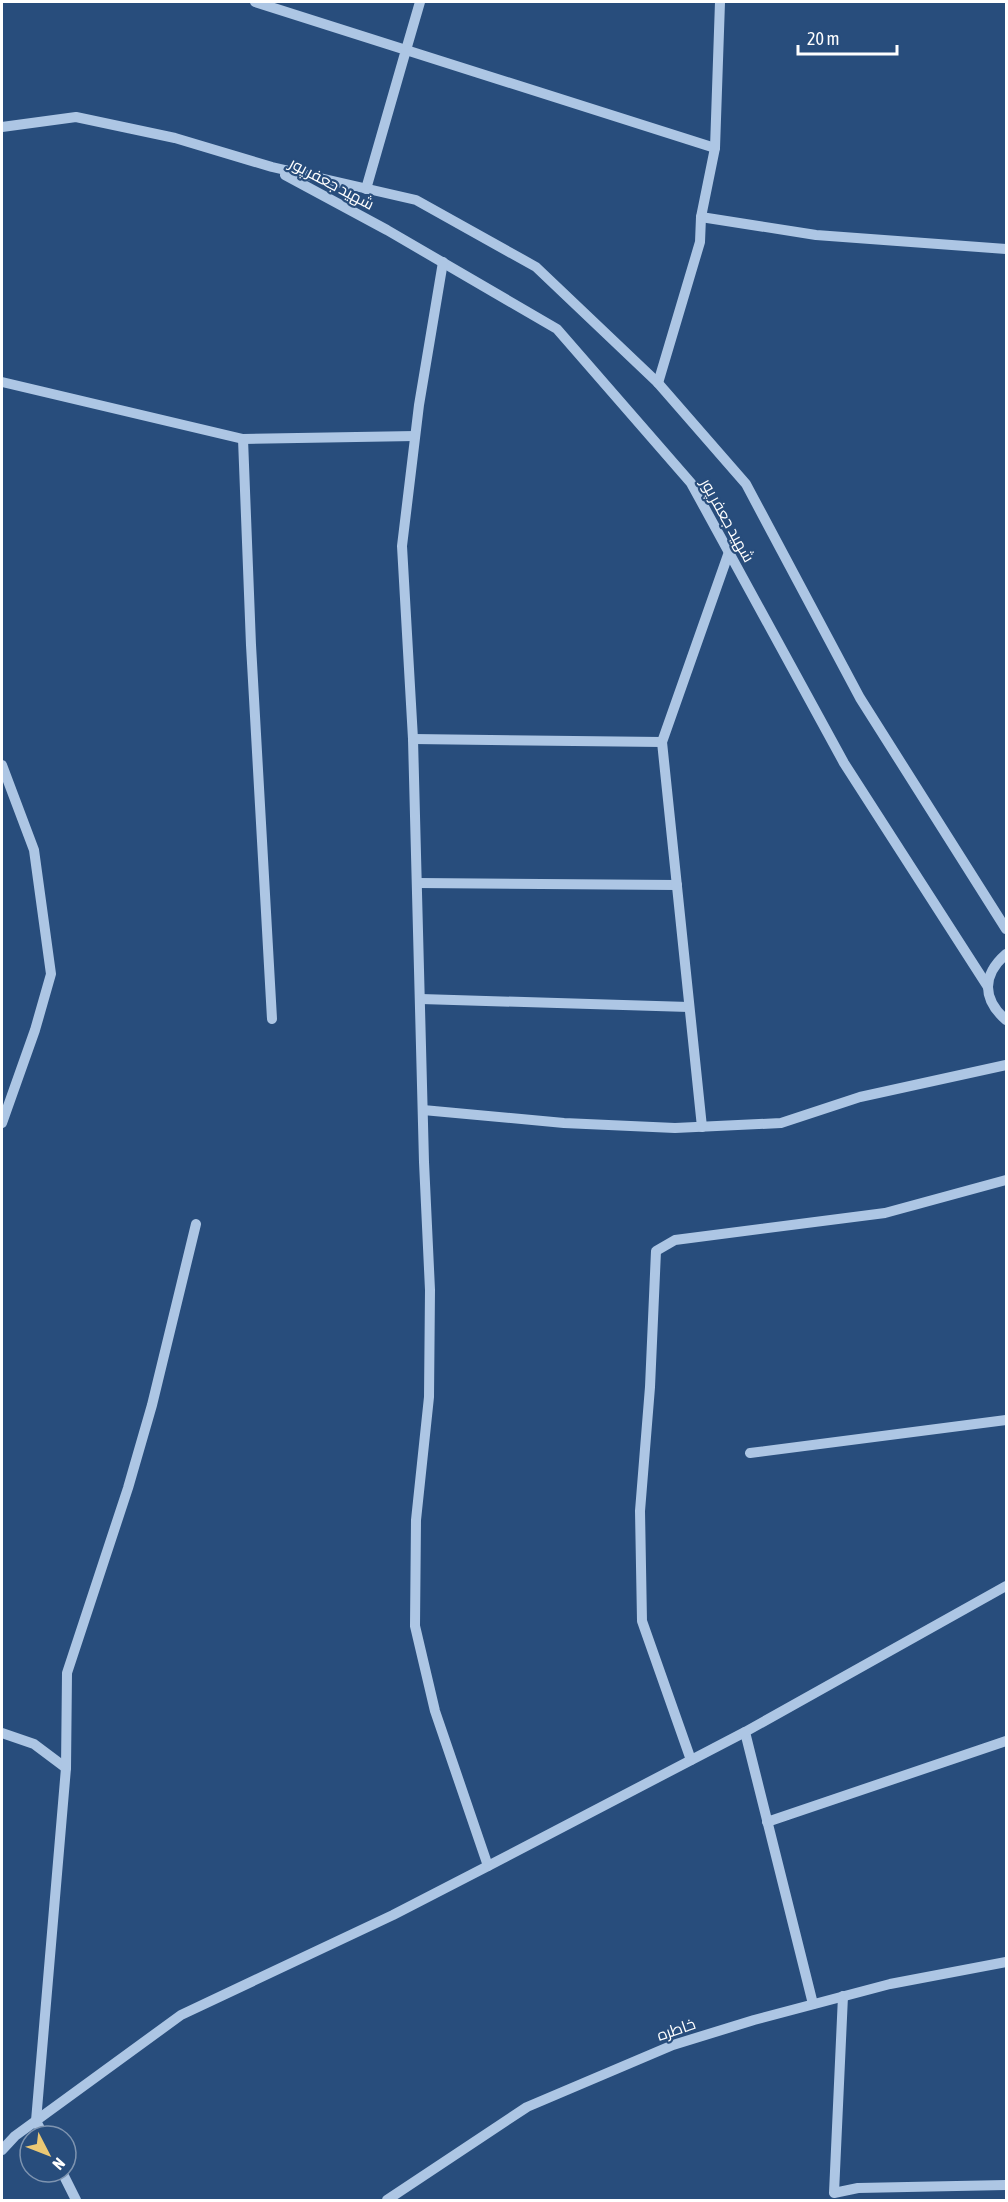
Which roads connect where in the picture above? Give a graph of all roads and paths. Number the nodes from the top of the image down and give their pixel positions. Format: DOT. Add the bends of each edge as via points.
graph roads {
  1 [pos="255,2"];
  2 [pos="420,2"];
  3 [pos="720,2"];
  4 [pos="406,50"];
  5 [pos="2,127"];
  6 [pos="715,148"];
  7 [pos="272,167"];
  8 [pos="366,189"];
  9 [pos="701,218"];
  10 [pos="1006,249"];
  11 [pos="443,262"];
  12 [pos="2,382"];
  13 [pos="658,383"];
  14 [pos="415,436"];
  15 [pos="243,439"];
  16 [pos="729,552"];
  17 [pos="413,739"];
  18 [pos="662,742"];
  19 [pos="2,765"];
  20 [pos="418,882"];
  21 [pos="676,885"];
  22 [pos="1006,929"];
  23 [pos="1006,954"];
  24 [pos="988,987"];
  25 [pos="421,999"];
  26 [pos="689,1006"];
  27 [pos="272,1019"];
  28 [pos="1006,1020"];
  29 [pos="1006,1065"];
  30 [pos="423,1110"];
  31 [pos="2,1123"];
  32 [pos="702,1127"];
  33 [pos="1006,1180"];
  34 [pos="196,1224"];
  35 [pos="1006,1420"];
  36 [pos="750,1453"];
  37 [pos="1006,1586"];
  38 [pos="745,1732"];
  39 [pos="2,1733"];
  40 [pos="1006,1741"];
  41 [pos="690,1760"];
  42 [pos="66,1768"];
  43 [pos="767,1822"];
  44 [pos="488,1866"];
  45 [pos="1006,1962"];
  46 [pos="843,1996"];
  47 [pos="813,2004"];
  48 [pos="36,2121"];
  49 [pos="38,2124"];
  50 [pos="2,2150"];
  51 [pos="68,2184"];
  52 [pos="1006,2185"];
  53 [pos="833,2197"];
  54 [pos="75,2200"];
  55 [pos="387,2200"];
  1 -- 4 [label="street"];
  2 -- 4 [label="street"];
  3 -- 6 [label="street"];
  4 -- 6 [label="street"];
  4 -- 8 [label="street"];
  5 -- 7 [label="street" via="76,117 175,138"];
  6 -- 9 [label="street"];
  7 -- 8 [label="street, شهید جعفر پور"];
  7 -- 11 [label="street, شهید جعفر پور"];
  8 -- 13 [label="street, شهید جعفر پور" via="416,200 536,267"];
  9 -- 10 [label="street" via="816,235"];
  9 -- 13 [label="street" via="700,242"];
  11 -- 14 [label="street"];
  11 -- 16 [label="street, شهید جعفر پور" via="557,329 691,483"];
  12 -- 15 [label="street"];
  13 -- 22 [label="street, شهید جعفر پور" via="746,484 860,698"];
  14 -- 15 [label="street"];
  14 -- 17 [label="street" via="402,546"];
  15 -- 27 [label="street"];
  16 -- 18 [label="street"];
  16 -- 24 [label="street, شهید جعفر پور" via="844,763"];
  17 -- 18 [label="street"];
  17 -- 20 [label="street"];
  18 -- 21 [label="street"];
  19 -- 31 [label="street" via="34,850 51,974"];
  20 -- 21 [label="street"];
  20 -- 25 [label="street"];
  21 -- 26 [label="street"];
  23 -- 24 [label="street" via="996,962"];
  24 -- 28 [label="street, شهید جعفر پور" via="993,1006"];
  25 -- 26 [label="street"];
  25 -- 30 [label="street"];
  26 -- 32 [label="street"];
  29 -- 32 [label="street" via="860,1097 781,1123"];
  30 -- 32 [label="street" via="564,1123"];
  30 -- 44 [label="street" via="430,1290 429,1397 416,1520 415,1626 435,1711"];
  33 -- 41 [label="street" via="885,1213 675,1240 656,1251 640,1511 642,1621"];
  34 -- 42 [label="street" via="143,1436 67,1673"];
  35 -- 36 [label="street"];
  37 -- 38 [label="street"];
  38 -- 41 [label="street"];
  38 -- 43 [label="street"];
  39 -- 42 [label="street" via="34,1744"];
  40 -- 43 [label="street"];
  41 -- 44 [label="street"];
  42 -- 48 [label="street"];
  43 -- 47 [label="street"];
  44 -- 48 [label="street" via="181,2015"];
  45 -- 46 [label="street, خاطره"];
  46 -- 47 [label="street, خاطره"];
  46 -- 53 [label="street"];
  47 -- 55 [label="street, خاطره" via="673,2045 526,2107"];
  48 -- 49 [label="street"];
  48 -- 50 [label="street"];
  51 -- 54 [label="street"];
  52 -- 53 [label="street" via="858,2188"];
}
